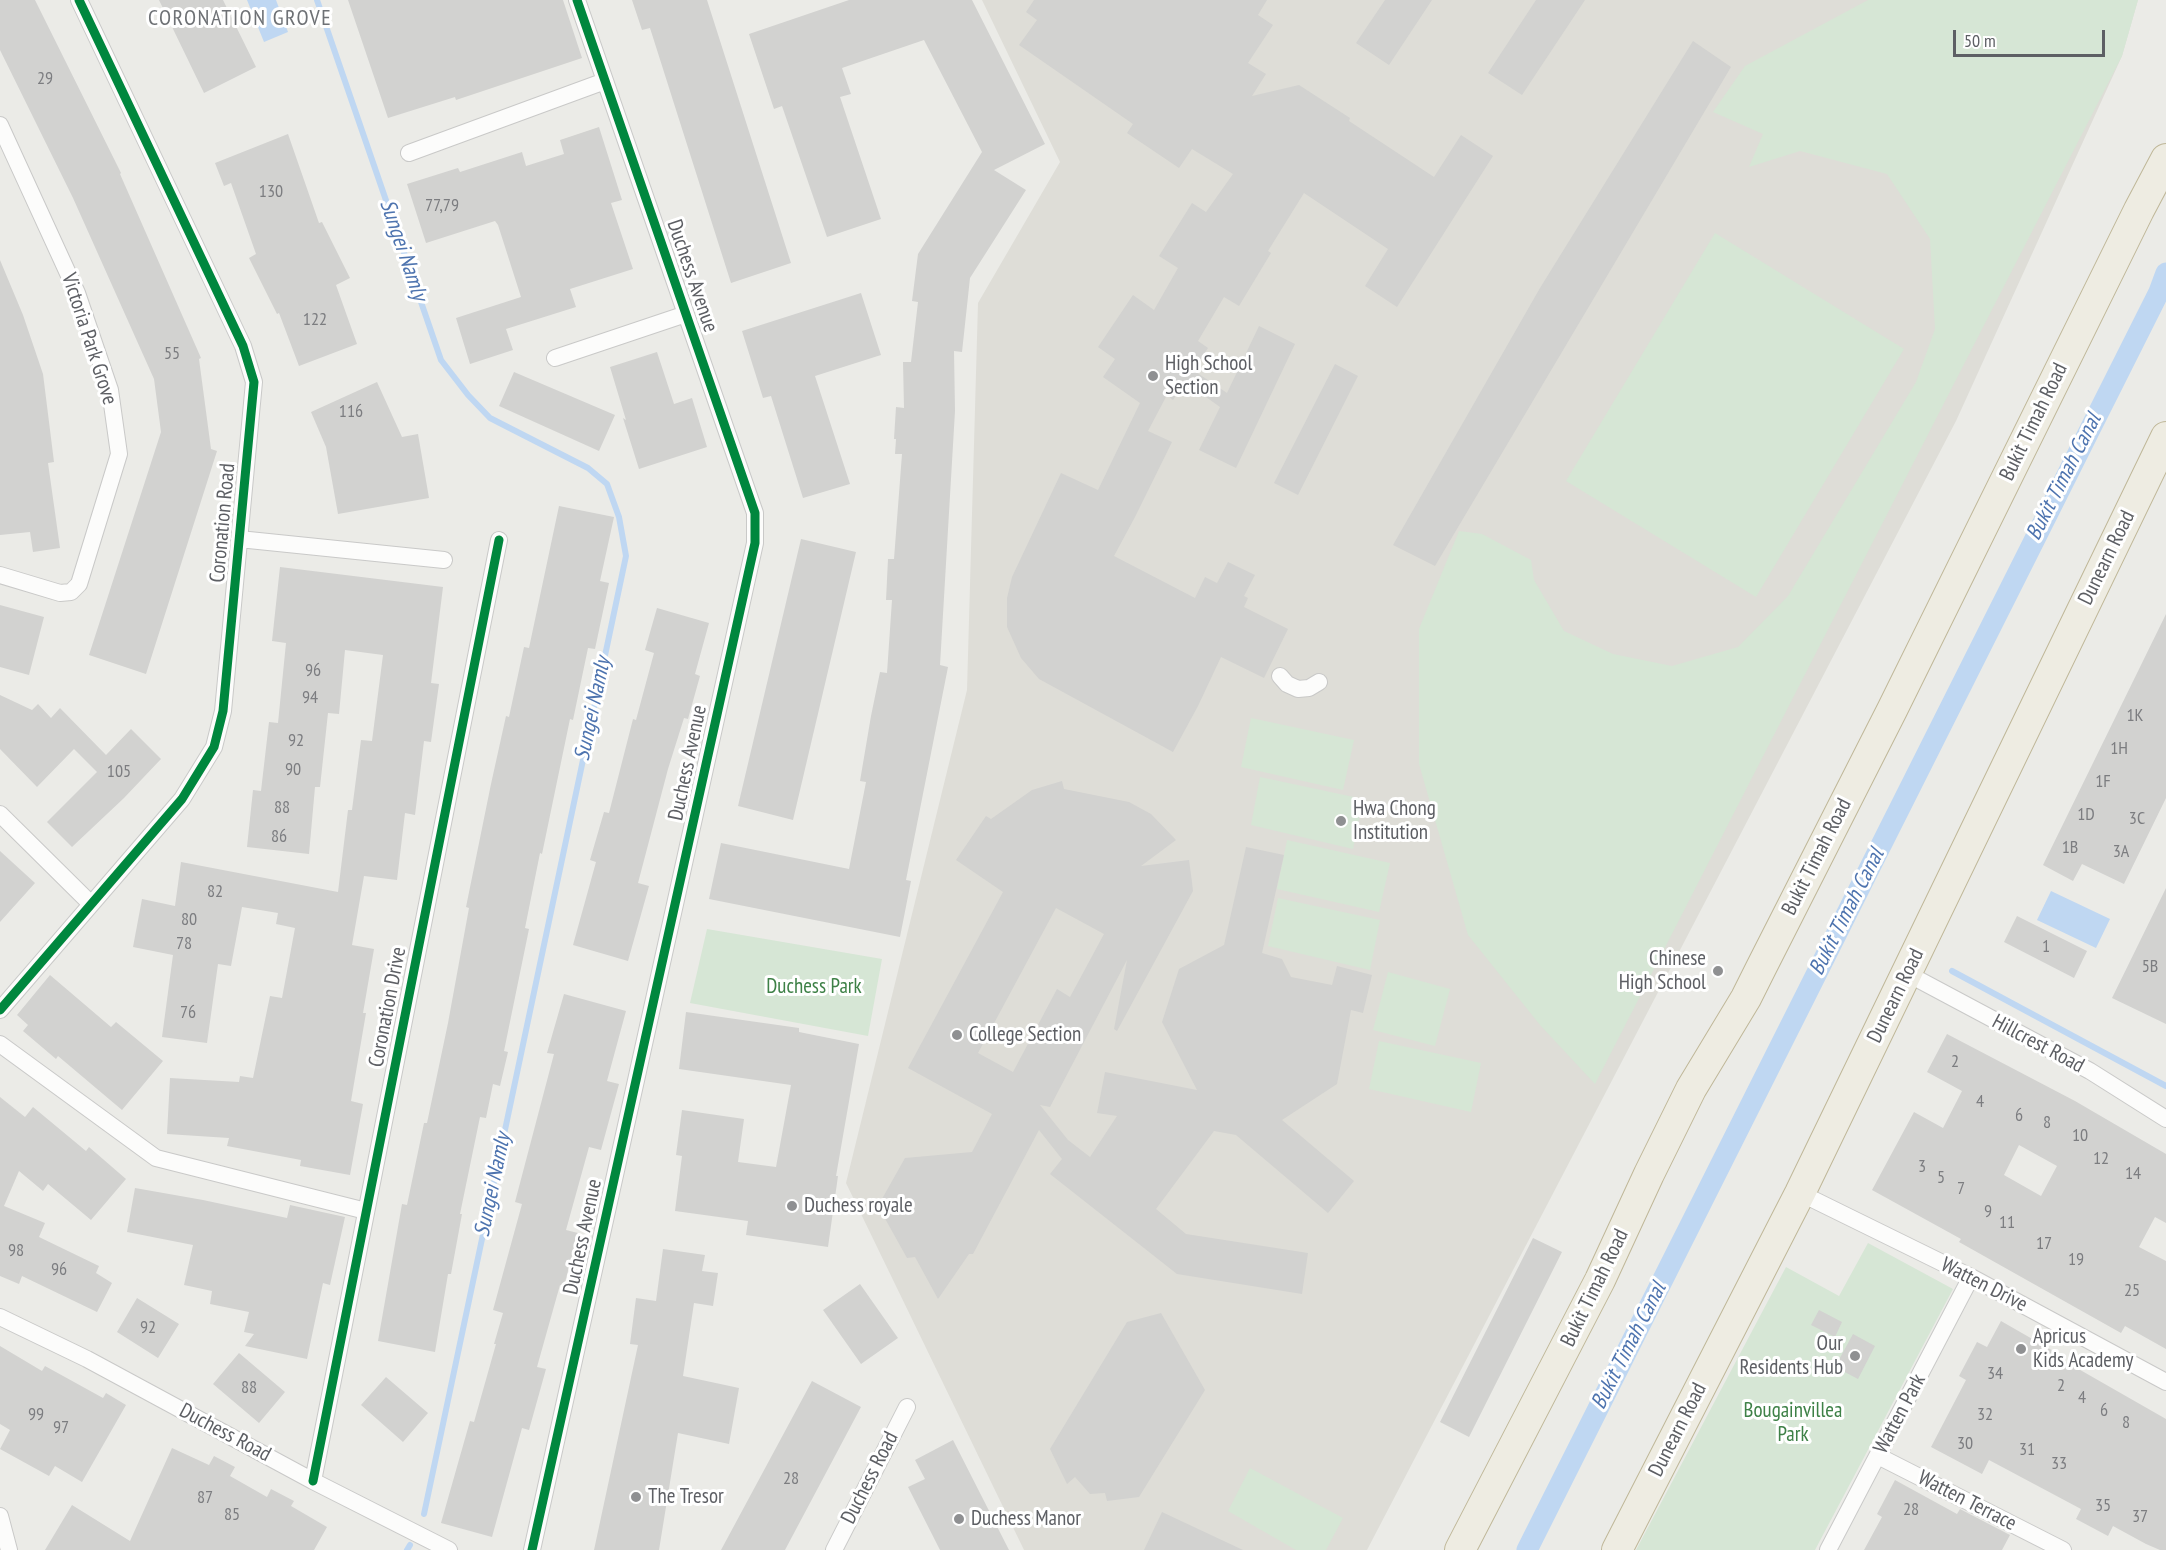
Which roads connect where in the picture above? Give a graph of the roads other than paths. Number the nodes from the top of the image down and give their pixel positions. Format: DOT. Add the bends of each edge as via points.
graph roads {
  1 [pos="79,0"];
  2 [pos="577,0"];
  3 [pos="605,81"];
  4 [pos="0,125"];
  5 [pos="409,153"];
  6 [pos="2166,159"];
  7 [pos="686,314"];
  8 [pos="555,358"];
  9 [pos="2166,437"];
  10 [pos="239,540"];
  11 [pos="499,540"];
  12 [pos="444,560"];
  13 [pos="0,575"];
  14 [pos="1280,676"];
  15 [pos="1319,682"];
  16 [pos="0,814"];
  17 [pos="91,904"];
  18 [pos="1908,974"];
  19 [pos="0,1010"];
  20 [pos="0,1044"];
  21 [pos="2166,1119"];
  22 [pos="1800,1193"];
  23 [pos="366,1211"];
  24 [pos="1971,1277"];
  25 [pos="0,1317"];
  26 [pos="2166,1382"];
  27 [pos="907,1407"];
  28 [pos="1878,1456"];
  29 [pos="314,1481"];
  30 [pos="0,1516"];
  31 [pos="2057,1548"];
  32 [pos="9,1550"];
  33 [pos="449,1550"];
  34 [pos="532,1550"];
  35 [pos="834,1550"];
  36 [pos="1460,1550"];
  37 [pos="1617,1550"];
  38 [pos="1827,1550"];
  1 -- 10 [label="street, Coronation Road" via="243,346 254,382"];
  2 -- 3 [label="street, Duchess Avenue"];
  3 -- 5 [label="street"];
  3 -- 7 [label="street, Duchess Avenue"];
  4 -- 13 [label="street, Victoria Park Grove" via="77,293 110,390 119,454 79,584 71,592 60,592"];
  6 -- 36 [label="highway, Bukit Timah Road" via="1796,900 1746,998 1691,1089 1590,1299"];
  7 -- 8 [label="street, Duchess Avenue"];
  7 -- 34 [label="street, Duchess Avenue" via="755,513 756,543"];
  9 -- 18 [label="highway, Dunearn Road"];
  10 -- 12 [label="street, Coronation Road"];
  10 -- 17 [label="street, Coronation Road" via="223,711 214,747 182,799"];
  11 -- 23 [label="street, Coronation Drive"];
  14 -- 15 [label="street" via="1298,688 1309,688"];
  16 -- 17 [label="street"];
  17 -- 19 [label="street, Coronation Road"];
  18 -- 21 [label="street, Hillcrest Road" via="2090,1071"];
  18 -- 22 [label="highway, Dunearn Road"];
  20 -- 23 [label="street" via="156,1158"];
  22 -- 24 [label="street, Watten Drive"];
  22 -- 37 [label="highway, Dunearn Road"];
  23 -- 29 [label="street, Coronation Drive"];
  24 -- 26 [label="street, Watten Drive"];
  24 -- 28 [label="street, Watten Park"];
  25 -- 29 [label="street, Duchess Road" via="87,1359"];
  27 -- 35 [label="street, Duchess Road"];
  28 -- 31 [label="street, Watten Terrace"];
  28 -- 38 [label="street, Watten Park"];
  29 -- 33 [label="street, Duchess Road"];
  30 -- 32 [label="street"];
}
